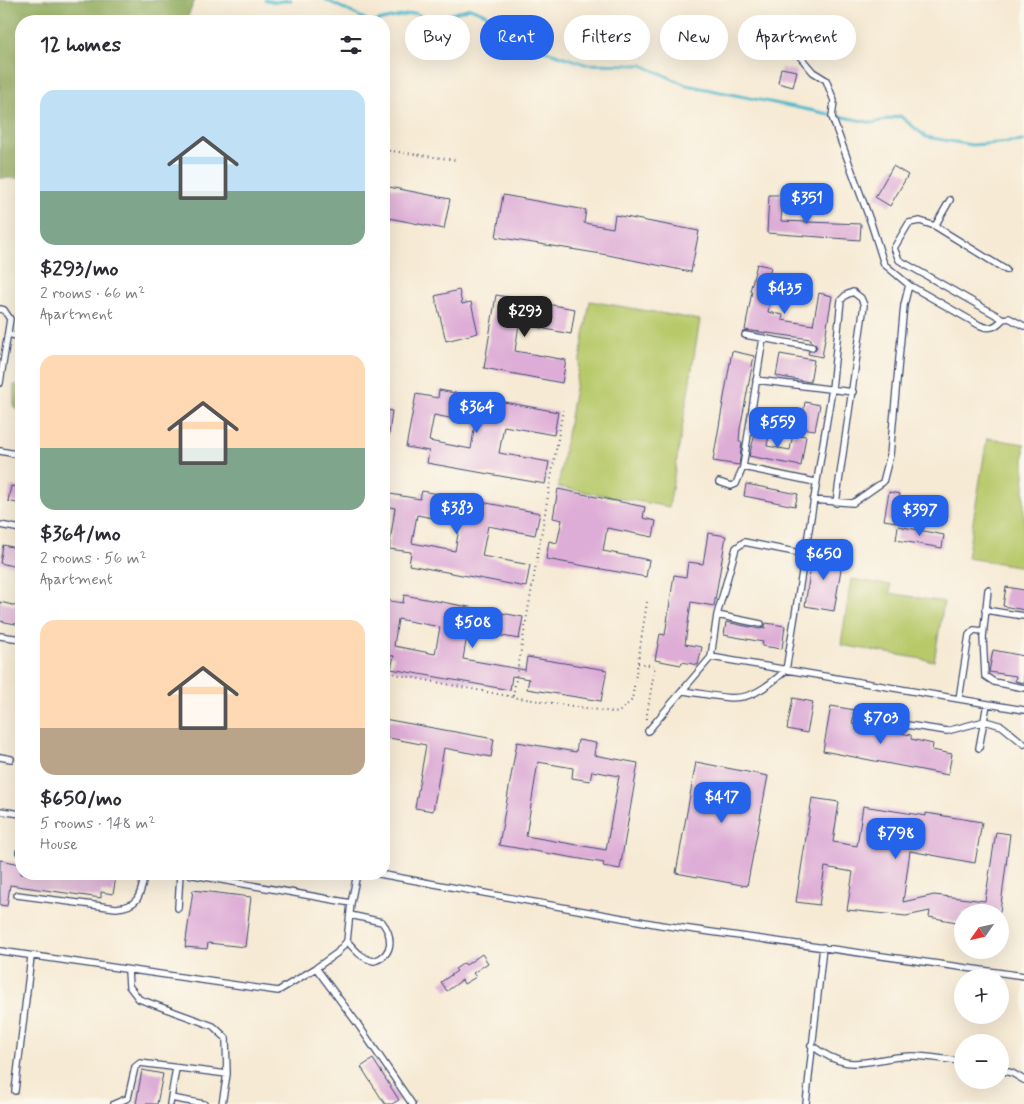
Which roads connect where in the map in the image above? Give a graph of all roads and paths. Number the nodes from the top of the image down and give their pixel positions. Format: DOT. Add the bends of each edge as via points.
graph roads {
  1 [pos="803,60"];
  2 [pos="390,151"];
  3 [pos="456,160"];
  4 [pos="950,200"];
  5 [pos="935,226"];
  6 [pos="1006,270"];
  7 [pos="909,285"];
  8 [pos="0,309"];
  9 [pos="1003,319"];
  10 [pos="1024,326"];
  11 [pos="8,334"];
  12 [pos="15,335"];
  13 [pos="746,335"];
  14 [pos="763,338"];
  15 [pos="812,347"];
  16 [pos="756,380"];
  17 [pos="0,383"];
  18 [pos="832,390"];
  19 [pos="853,392"];
  20 [pos="563,410"];
  21 [pos="0,451"];
  22 [pos="15,454"];
  23 [pos="743,467"];
  24 [pos="719,482"];
  25 [pos="815,482"];
  26 [pos="813,500"];
  27 [pos="836,503"];
  28 [pos="0,525"];
  29 [pos="15,528"];
  30 [pos="805,554"];
  31 [pos="988,590"];
  32 [pos="647,602"];
  33 [pos="986,610"];
  34 [pos="717,615"];
  35 [pos="1024,616"];
  36 [pos="761,624"];
  37 [pos="983,631"];
  38 [pos="0,636"];
  39 [pos="15,638"];
  40 [pos="711,657"];
  41 [pos="638,663"];
  42 [pos="786,670"];
  43 [pos="390,673"];
  44 [pos="1024,688"];
  45 [pos="684,691"];
  46 [pos="513,697"];
  47 [pos="959,699"];
  48 [pos="987,704"];
  49 [pos="1024,710"];
  50 [pos="860,718"];
  51 [pos="984,721"];
  52 [pos="648,731"];
  53 [pos="1024,744"];
  54 [pos="979,748"];
  55 [pos="0,757"];
  56 [pos="11,759"];
  57 [pos="0,811"];
  58 [pos="15,813"];
  59 [pos="390,876"];
  60 [pos="143,880"];
  61 [pos="180,880"];
  62 [pos="222,880"];
  63 [pos="356,880"];
  64 [pos="17,895"];
  65 [pos="351,903"];
  66 [pos="178,908"];
  67 [pos="350,915"];
  68 [pos="348,941"];
  69 [pos="823,947"];
  70 [pos="0,951"];
  71 [pos="32,956"];
  72 [pos="316,968"];
  73 [pos="128,971"];
  74 [pos="1024,976"];
  75 [pos="811,1044"];
  76 [pos="954,1060"];
  77 [pos="176,1068"];
  78 [pos="1009,1072"];
  79 [pos="227,1074"];
  80 [pos="1024,1080"];
  81 [pos="15,1090"];
  82 [pos="170,1101"];
  83 [pos="114,1104"];
  84 [pos="204,1104"];
  85 [pos="222,1104"];
  86 [pos="412,1104"];
  87 [pos="806,1104"];
  1 -- 7 [label="lane" via="826,80 834,101 832,117 884,264"];
  2 -- 3 [label="path"];
  4 -- 5 [label="lane"];
  5 -- 6 [label="lane"];
  5 -- 9 [label="lane" via="920,221 910,223 894,248 899,260"];
  7 -- 9 [label="lane" via="986,328 996,327"];
  7 -- 27 [label="lane" via="904,305 890,455 882,482 853,503"];
  8 -- 11 [label="lane" via="10,319"];
  9 -- 10 [label="lane" via="1010,318"];
  11 -- 12 [label="lane"];
  11 -- 17 [label="lane"];
  13 -- 14 [label="lane"];
  14 -- 15 [label="lane"];
  14 -- 16 [label="lane"];
  16 -- 18 [label="lane"];
  16 -- 23 [label="lane"];
  18 -- 19 [label="lane"];
  18 -- 19 [label="lane" via="841,300 853,292 864,305"];
  18 -- 25 [label="lane"];
  19 -- 27 [label="lane"];
  20 -- 46 [label="path"];
  21 -- 22 [label="lane"];
  23 -- 24 [label="lane" via="736,484 731,486"];
  23 -- 25 [label="lane"];
  25 -- 26 [label="lane"];
  26 -- 27 [label="lane"];
  26 -- 30 [label="lane"];
  28 -- 29 [label="lane"];
  30 -- 34 [label="lane" via="744,542 736,548"];
  30 -- 42 [label="lane"];
  31 -- 33 [label="lane"];
  32 -- 41 [label="path"];
  33 -- 35 [label="lane"];
  33 -- 37 [label="lane"];
  34 -- 36 [label="lane"];
  34 -- 40 [label="lane"];
  37 -- 44 [label="lane" via="985,676 994,682"];
  37 -- 47 [label="lane" via="974,630 969,635"];
  38 -- 39 [label="lane"];
  40 -- 42 [label="lane"];
  40 -- 45 [label="lane"];
  41 -- 46 [label="path" via="632,700 618,713"];
  41 -- 52 [label="path" via="655,666 645,730"];
  42 -- 45 [label="lane" via="753,696 740,698"];
  42 -- 47 [label="lane"];
  43 -- 46 [label="path"];
  45 -- 52 [label="lane"];
  47 -- 48 [label="lane"];
  48 -- 49 [label="lane"];
  48 -- 51 [label="lane"];
  50 -- 51 [label="lane" via="947,731"];
  51 -- 53 [label="lane" via="1002,726"];
  51 -- 54 [label="lane"];
  55 -- 56 [label="lane"];
  57 -- 58 [label="lane"];
  59 -- 69 [label="lane" via="661,925"];
  60 -- 64 [label="lane" via="140,897 128,907"];
  61 -- 66 [label="lane"];
  62 -- 65 [label="lane"];
  63 -- 65 [label="lane"];
  65 -- 67 [label="lane"];
  67 -- 68 [label="lane"];
  67 -- 68 [label="lane" via="382,922 390,936 390,946 387,953 374,961 360,955"];
  68 -- 72 [label="lane"];
  69 -- 74 [label="lane"];
  69 -- 75 [label="lane"];
  70 -- 71 [label="lane"];
  71 -- 73 [label="lane"];
  71 -- 81 [label="lane"];
  72 -- 73 [label="lane" via="278,991"];
  72 -- 86 [label="lane"];
  73 -- 79 [label="lane" via="129,986 139,999 213,1026 226,1038"];
  75 -- 76 [label="lane" via="841,1062 862,1063 912,1056"];
  75 -- 87 [label="lane"];
  77 -- 79 [label="lane"];
  77 -- 82 [label="lane"];
  77 -- 83 [label="lane" via="140,1063 135,1067 128,1098"];
  78 -- 80 [label="lane"];
  79 -- 85 [label="lane"];
  82 -- 84 [label="lane"];
}
